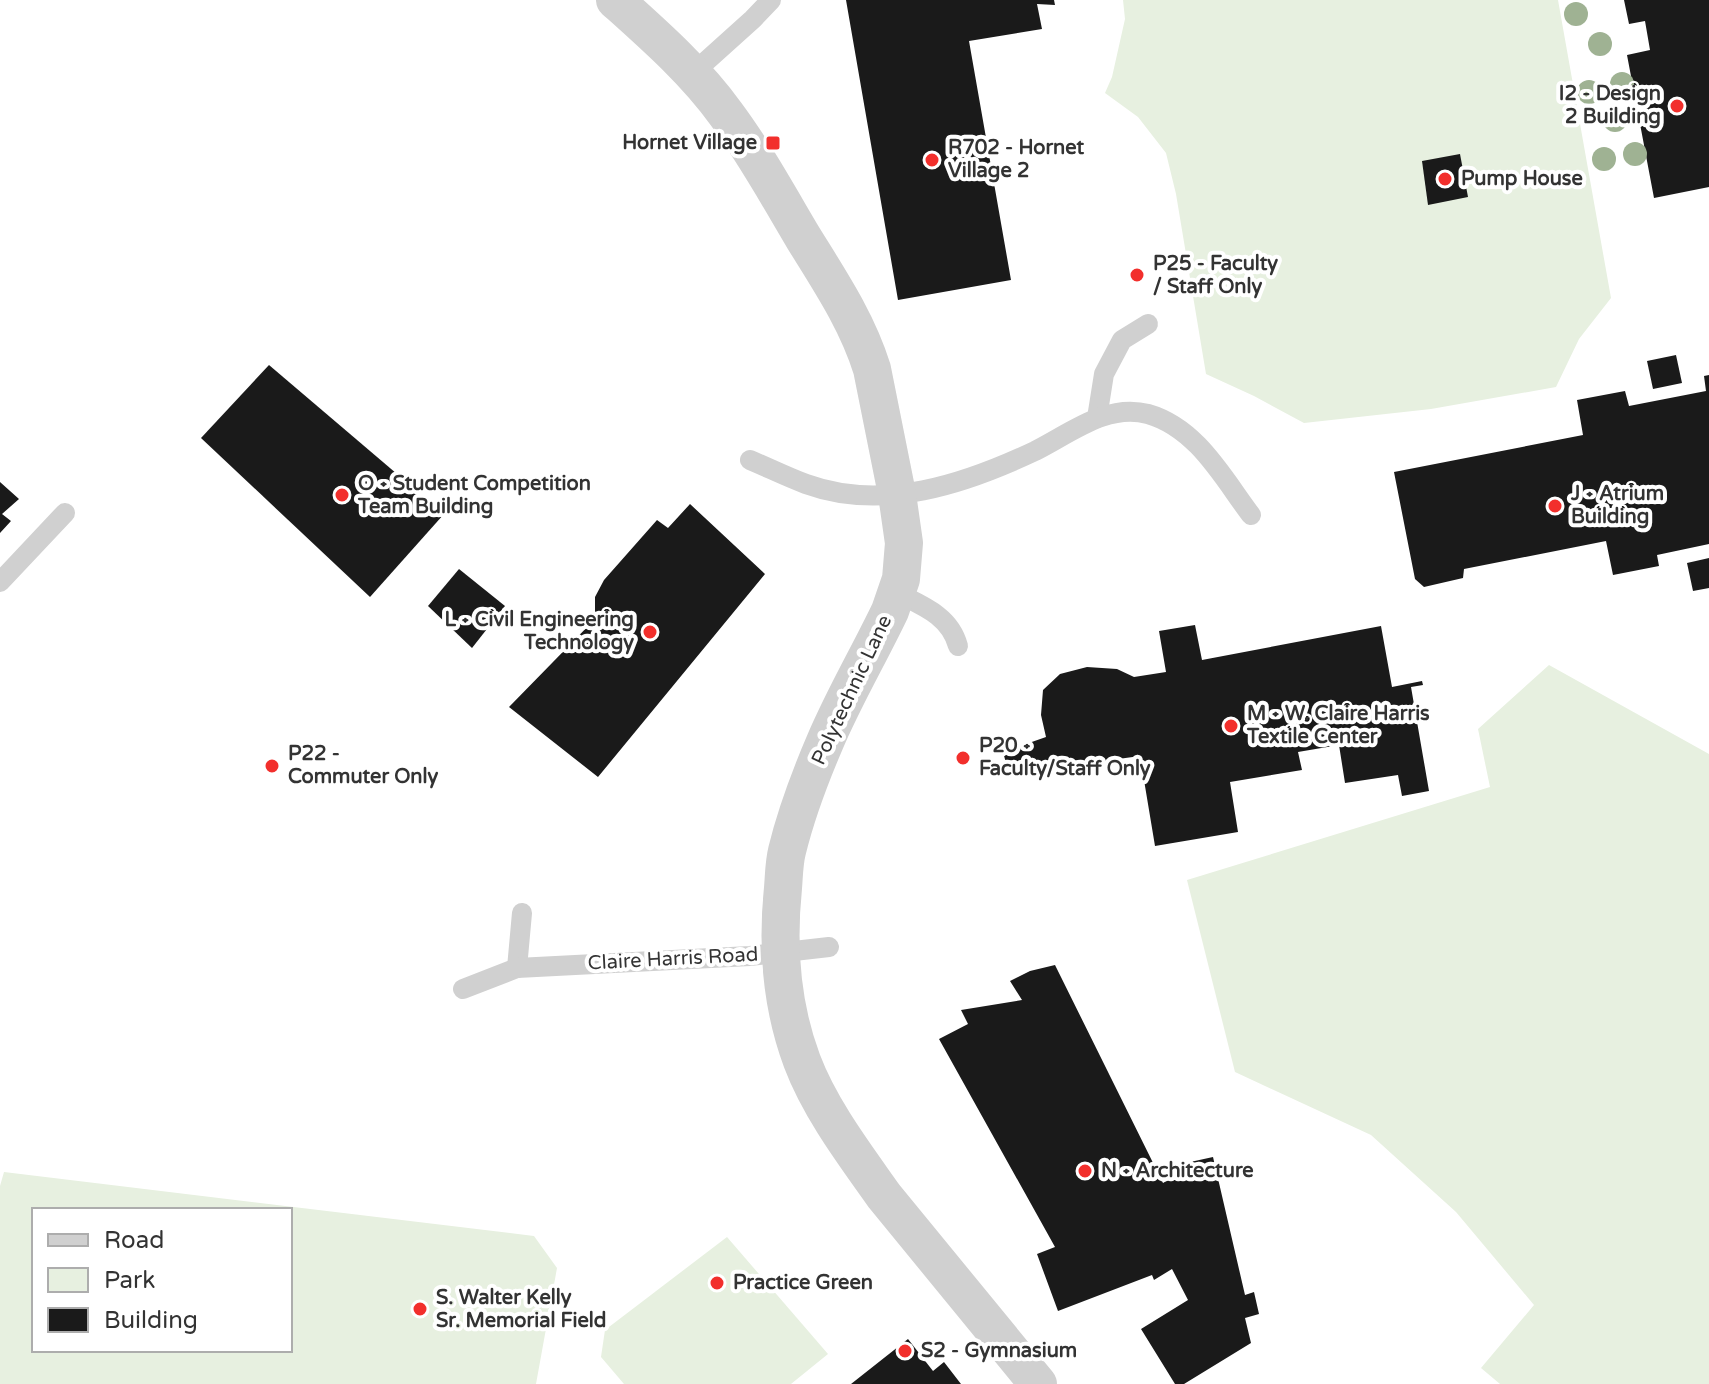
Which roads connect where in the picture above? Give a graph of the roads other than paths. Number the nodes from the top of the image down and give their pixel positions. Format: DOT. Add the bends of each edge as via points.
graph roads {
  1 [pos="615,0"];
  2 [pos="771,0"];
  3 [pos="693,73"];
  4 [pos="1148,324"];
  5 [pos="1097,418"];
  6 [pos="750,460"];
  7 [pos="897,494"];
  8 [pos="65,513"];
  9 [pos="1251,515"];
  10 [pos="0,582"];
  11 [pos="897,593"];
  12 [pos="958,646"];
  13 [pos="522,913"];
  14 [pos="829,947"];
  15 [pos="780,953"];
  16 [pos="517,968"];
  17 [pos="463,989"];
  18 [pos="1038,1384"];
  1 -- 3 [label="street, Polytechnic Lane"];
  2 -- 3 [label="lane"];
  3 -- 7 [label="street, Polytechnic Lane" via="754,156 859,333 872,369"];
  4 -- 5 [label="lane" via="1122,340 1104,374"];
  5 -- 7 [label="lane" via="976,477"];
  5 -- 9 [label="lane" via="1130,411 1169,423 1196,442"];
  6 -- 7 [label="lane" via="807,485"];
  7 -- 11 [label="street, Polytechnic Lane" via="904,543"];
  8 -- 10 [label="lane"];
  11 -- 12 [label="lane" via="936,613"];
  11 -- 15 [label="street, Polytechnic Lane" via="826,740 800,809 786,854"];
  13 -- 16 [label="lane"];
  14 -- 15 [label="lane, Claire Harris Road"];
  15 -- 16 [label="lane, Claire Harris Road"];
  15 -- 18 [label="street, Polytechnic Lane" via="794,1037 826,1108 884,1196"];
  16 -- 17 [label="lane, Claire Harris Road"];
}
